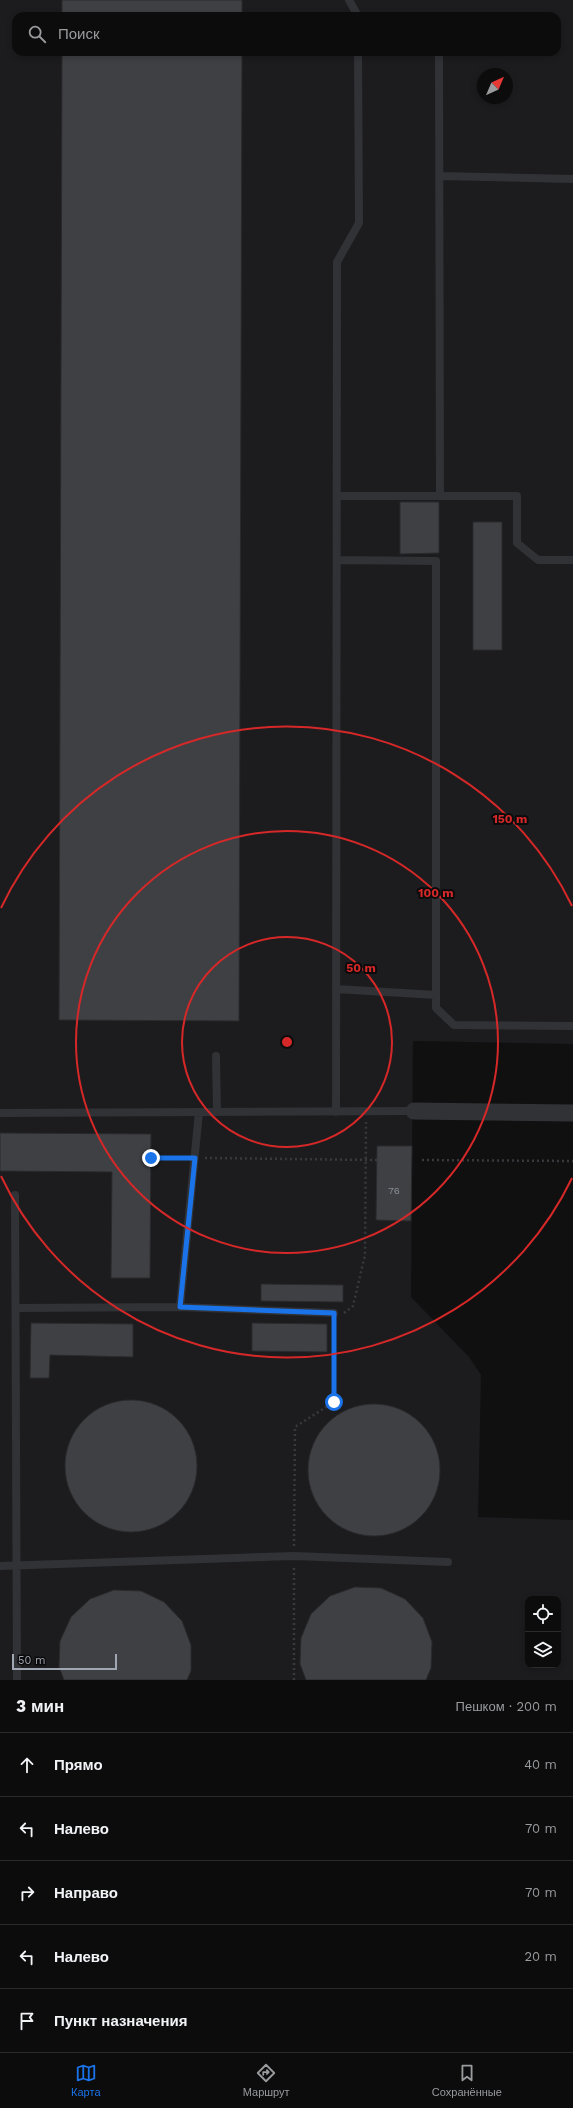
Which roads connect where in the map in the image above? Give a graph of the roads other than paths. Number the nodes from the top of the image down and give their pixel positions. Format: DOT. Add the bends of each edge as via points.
graph roads {
  1 [pos="349,0"];
  2 [pos="356,12"];
  3 [pos="358,56"];
  4 [pos="439,56"];
  5 [pos="439,176"];
  6 [pos="573,180"];
  7 [pos="337,496"];
  8 [pos="440,496"];
  9 [pos="337,560"];
  10 [pos="573,560"];
  11 [pos="336,989"];
  12 [pos="436,995"];
  13 [pos="573,1026"];
  14 [pos="216,1056"];
  15 [pos="414,1111"];
  16 [pos="199,1112"];
  17 [pos="217,1112"];
  18 [pos="336,1112"];
  19 [pos="0,1113"];
  20 [pos="573,1113"];
  21 [pos="15,1195"];
  22 [pos="180,1307"];
  23 [pos="17,1308"];
  24 [pos="334,1313"];
  25 [pos="448,1562"];
  26 [pos="17,1565"];
  27 [pos="0,1566"];
  28 [pos="17,1680"];
  1 -- 2 [label="lane"];
  3 -- 7 [label="lane" via="359,223 337,262"];
  4 -- 5 [label="lane"];
  5 -- 6 [label="lane"];
  5 -- 8 [label="lane"];
  7 -- 8 [label="lane"];
  7 -- 9 [label="lane"];
  8 -- 10 [label="lane" via="517,496 518,543 538,560"];
  9 -- 11 [label="lane"];
  9 -- 12 [label="lane" via="436,561"];
  11 -- 12 [label="lane"];
  11 -- 18 [label="lane"];
  12 -- 13 [label="lane" via="436,1008 454,1025"];
  14 -- 17 [label="lane"];
  15 -- 18 [label="lane"];
  15 -- 20 [label="street"];
  16 -- 17 [label="lane"];
  16 -- 19 [label="lane"];
  16 -- 22 [label="lane"];
  17 -- 18 [label="lane"];
  21 -- 23 [label="lane"];
  22 -- 23 [label="lane"];
  22 -- 24 [label="lane"];
  23 -- 26 [label="lane"];
  25 -- 26 [label="lane" via="294,1556"];
  26 -- 27 [label="lane"];
  26 -- 28 [label="lane"];
}
